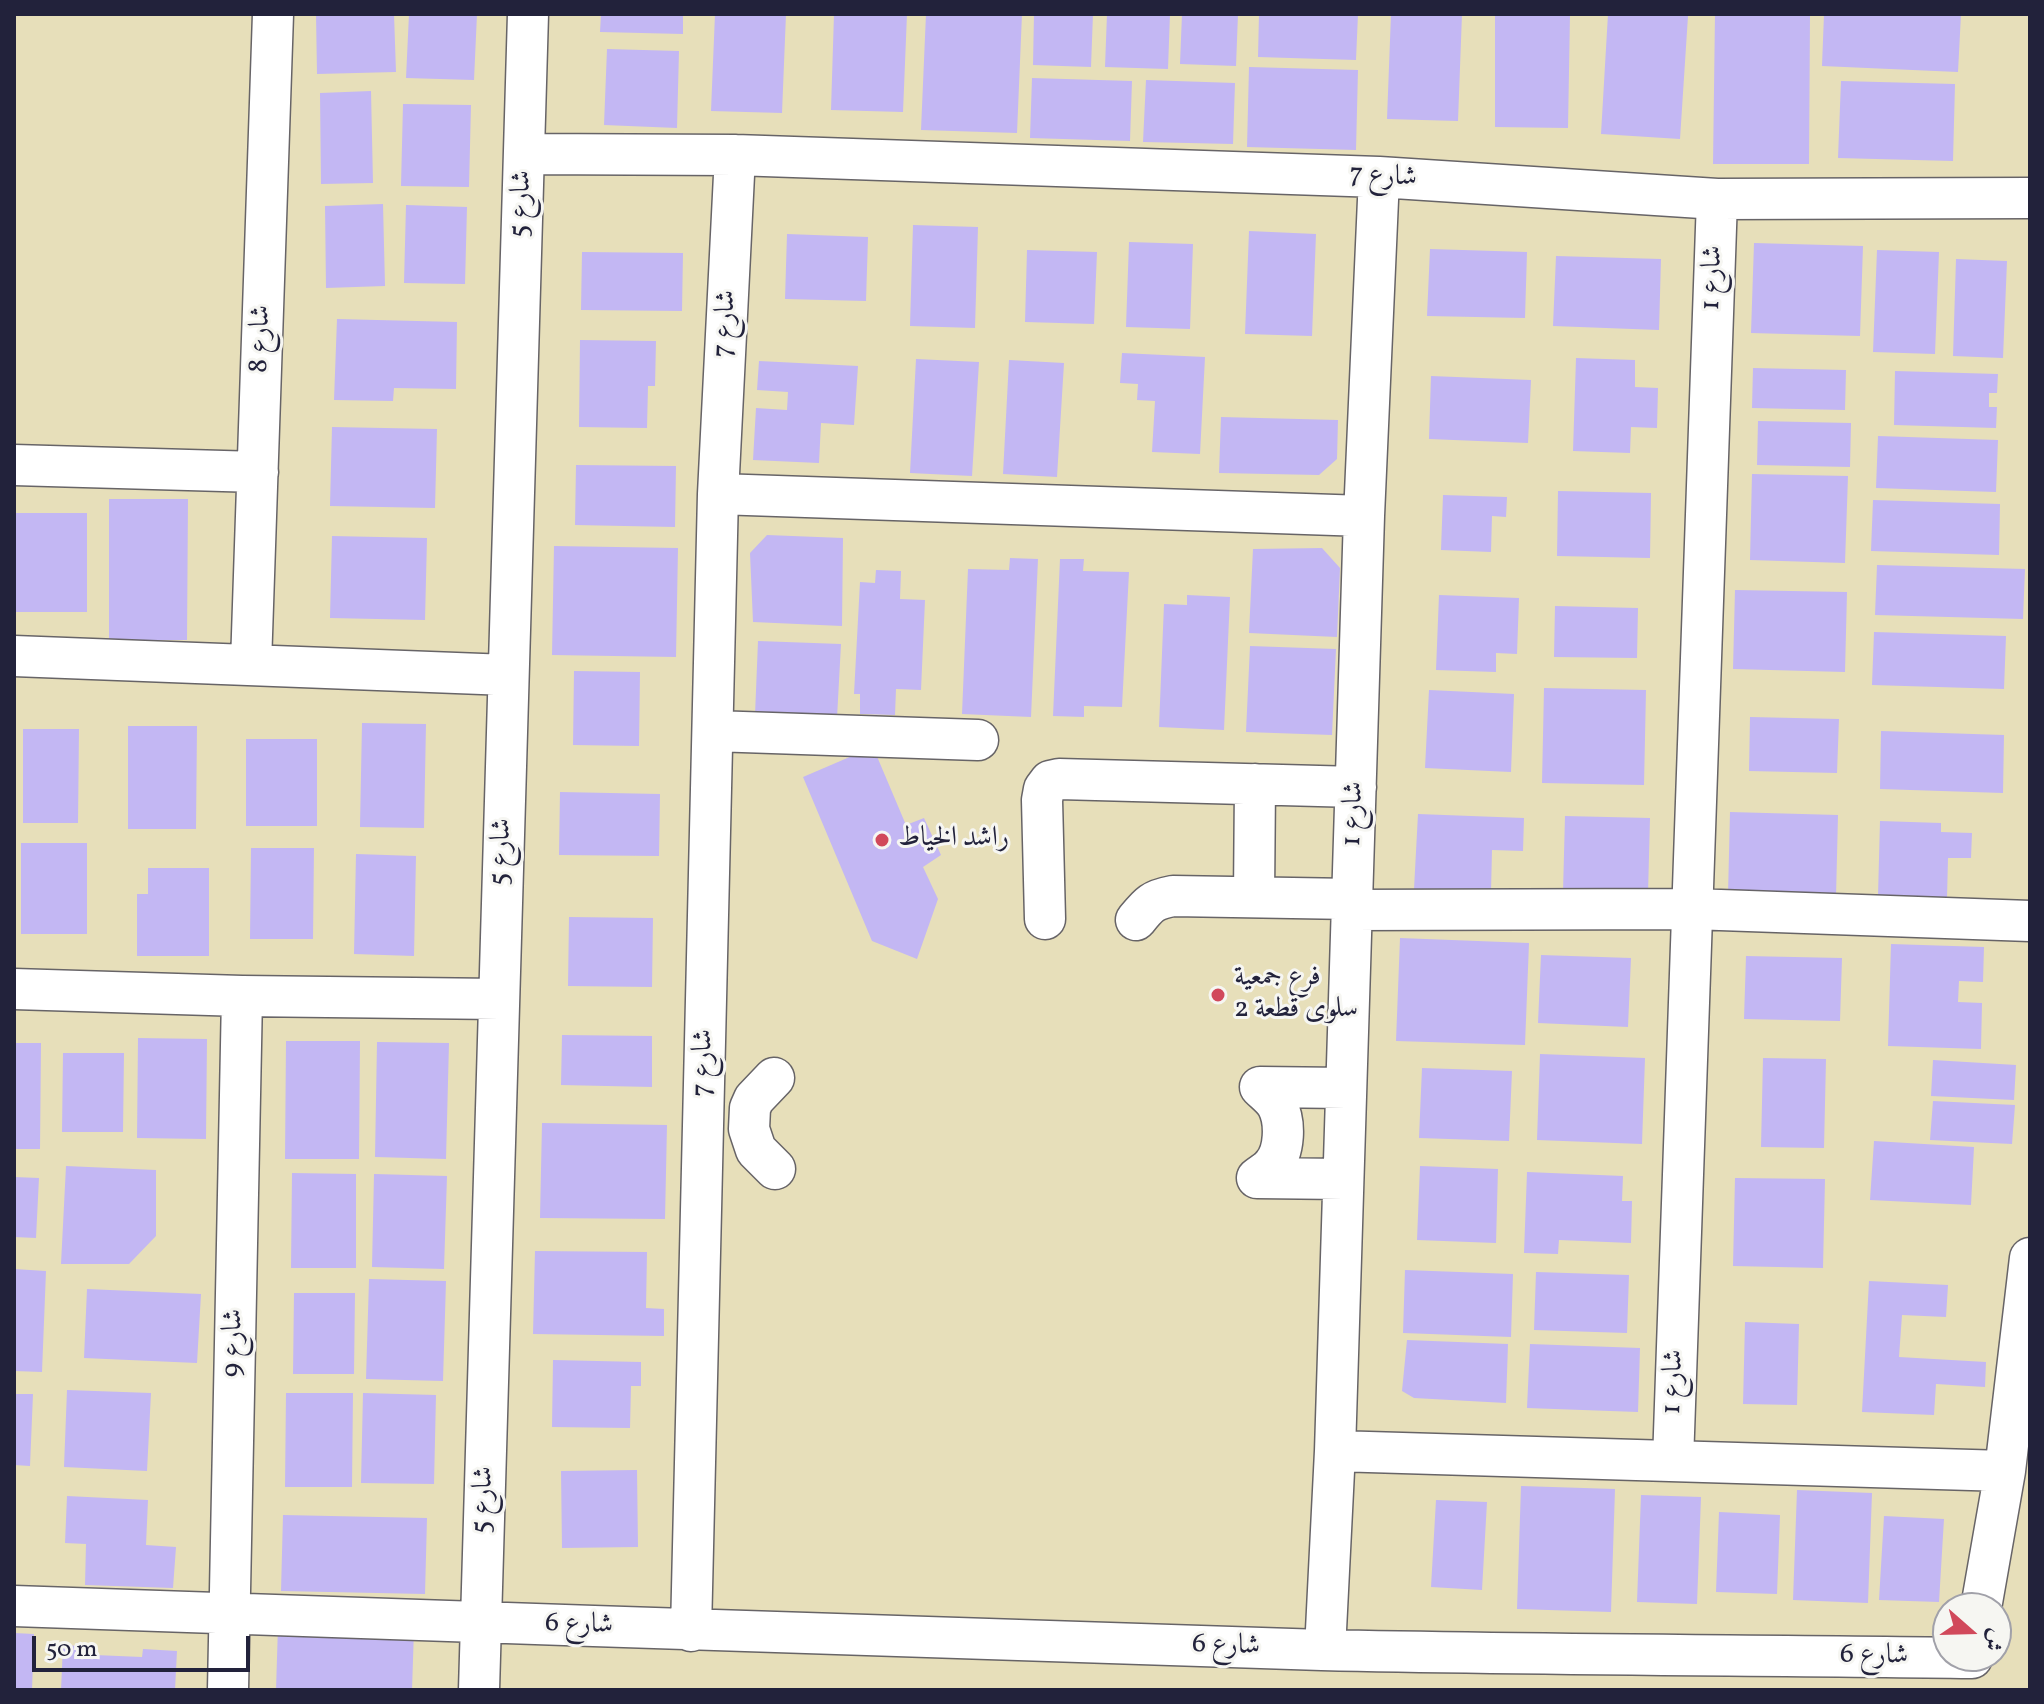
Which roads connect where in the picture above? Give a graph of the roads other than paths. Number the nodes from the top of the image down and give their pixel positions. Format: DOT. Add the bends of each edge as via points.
graph roads {
  1 [pos="273,14"];
  2 [pos="528,14"];
  3 [pos="525,154"];
  4 [pos="735,155"];
  5 [pos="1379,177"];
  6 [pos="2030,198"];
  7 [pos="1717,199"];
  8 [pos="14,465"];
  9 [pos="258,472"];
  10 [pos="718,494"];
  11 [pos="1364,516"];
  12 [pos="14,656"];
  13 [pos="251,664"];
  14 [pos="508,675"];
  15 [pos="713,731"];
  16 [pos="978,740"];
  17 [pos="1255,784"];
  18 [pos="1356,787"];
  19 [pos="1254,897"];
  20 [pos="1352,905"];
  21 [pos="1692,909"];
  22 [pos="1045,919"];
  23 [pos="1136,920"];
  24 [pos="2030,921"];
  25 [pos="14,989"];
  26 [pos="242,996"];
  27 [pos="499,999"];
  28 [pos="704,1076"];
  29 [pos="1346,1088"];
  30 [pos="702,1168"];
  31 [pos="1343,1179"];
  32 [pos="2030,1258"];
  33 [pos="1335,1451"];
  34 [pos="1673,1461"];
  35 [pos="2005,1471"];
  36 [pos="1984,1592"];
  37 [pos="14,1606"];
  38 [pos="229,1613"];
  39 [pos="481,1622"];
  40 [pos="691,1631"];
  41 [pos="1325,1650"];
  42 [pos="1932,1667"];
  43 [pos="228,1690"];
  44 [pos="479,1690"];
  1 -- 9 [label="street, شارع 8"];
  2 -- 3 [label="street, شارع 5"];
  3 -- 4 [label="street, شارع 7"];
  3 -- 14 [label="street, شارع 5"];
  4 -- 5 [label="street, شارع 7"];
  4 -- 10 [label="street, شارع 7"];
  5 -- 7 [label="street, شارع 7"];
  5 -- 11 [label="street, شارع 1"];
  6 -- 7 [label="street, شارع 7"];
  7 -- 21 [label="street, شارع 1"];
  8 -- 9 [label="street"];
  9 -- 13 [label="street, شارع 8"];
  10 -- 11 [label="street"];
  10 -- 15 [label="street, شارع 7"];
  11 -- 18 [label="street, شارع 1"];
  12 -- 13 [label="street"];
  13 -- 14 [label="street"];
  14 -- 27 [label="street, شارع 5"];
  15 -- 16 [label="street"];
  15 -- 28 [label="street, شارع 7"];
  17 -- 18 [label="street"];
  17 -- 19 [label="street"];
  17 -- 22 [label="street" via="1050,781 1042,800"];
  18 -- 20 [label="street, شارع 1"];
  19 -- 20 [label="street"];
  19 -- 23 [label="street" via="1173,896 1149,903"];
  20 -- 21 [label="street"];
  20 -- 29 [label="street, شارع 1"];
  21 -- 24 [label="street"];
  21 -- 34 [label="street, شارع 1"];
  25 -- 26 [label="street"];
  26 -- 27 [label="street"];
  26 -- 38 [label="street, شارع 9"];
  27 -- 39 [label="street, شارع 5"];
  28 -- 30 [label="street, شارع 7"];
  28 -- 30 [label="street" via="774,1078 754,1099 749,1129 756,1150 775,1169"];
  29 -- 31 [label="street, شارع 1"];
  29 -- 31 [label="street" via="1260,1087 1281,1114 1282,1142 1271,1168 1257,1178"];
  30 -- 40 [label="street, شارع 7"];
  31 -- 33 [label="street, شارع 1"];
  32 -- 35 [label="street"];
  33 -- 34 [label="street"];
  33 -- 41 [label="street, شارع 1"];
  34 -- 35 [label="street"];
  35 -- 36 [label="street"];
  37 -- 38 [label="street, شارع 6"];
  38 -- 39 [label="street, شارع 6"];
  38 -- 43 [label="street, شارع 9"];
  39 -- 40 [label="street, شارع 6"];
  39 -- 44 [label="street, شارع 5"];
  40 -- 41 [label="street, شارع 6"];
  41 -- 42 [label="street, شارع 6"];
}
